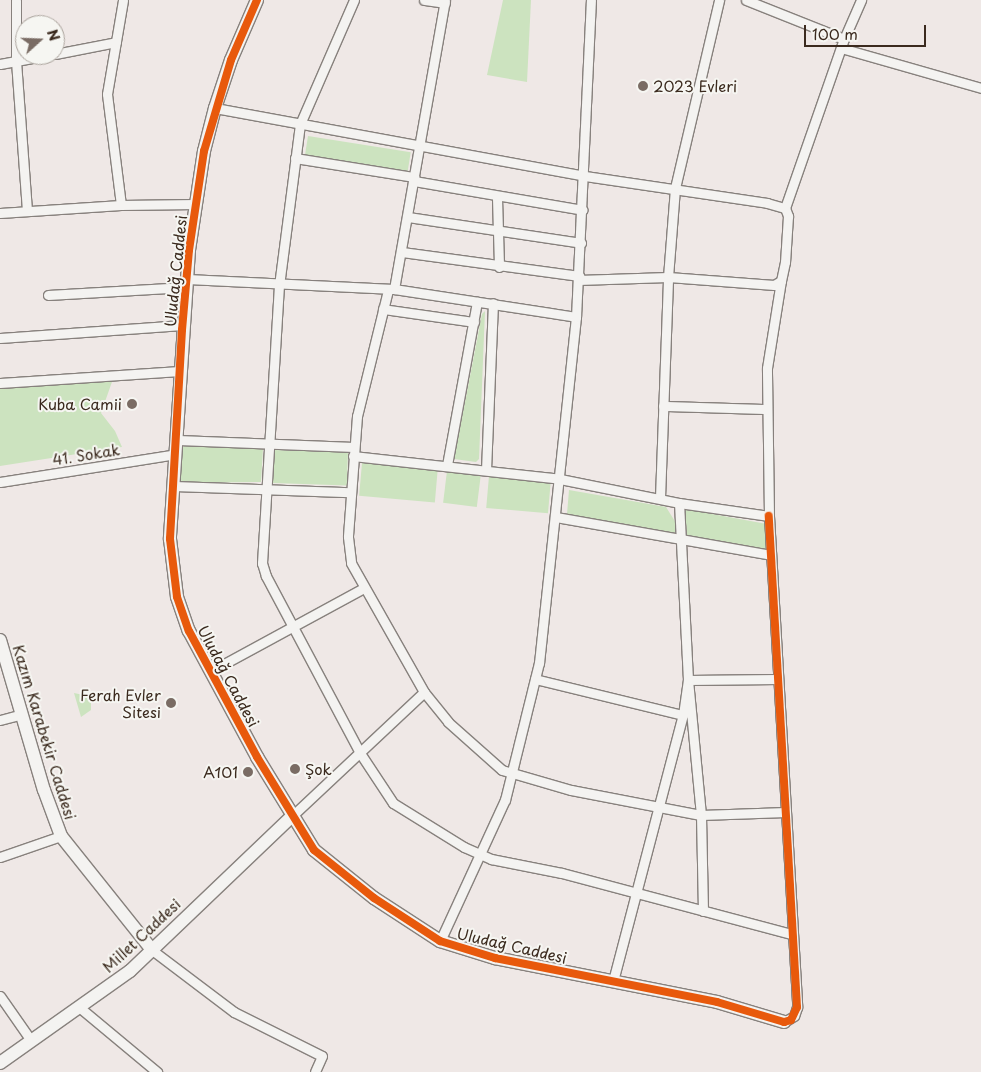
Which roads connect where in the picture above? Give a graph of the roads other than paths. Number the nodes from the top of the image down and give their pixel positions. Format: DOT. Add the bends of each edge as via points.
graph roads {
  1 [pos="16,0"];
  2 [pos="123,0"];
  3 [pos="257,0"];
  4 [pos="354,0"];
  5 [pos="424,0"];
  6 [pos="591,0"];
  7 [pos="719,0"];
  8 [pos="746,0"];
  9 [pos="861,0"];
  10 [pos="445,2"];
  11 [pos="16,15"];
  12 [pos="116,42"];
  13 [pos="842,44"];
  14 [pos="65,52"];
  15 [pos="15,61"];
  16 [pos="0,64"];
  17 [pos="16,65"];
  18 [pos="981,88"];
  19 [pos="215,108"];
  20 [pos="300,124"];
  21 [pos="420,144"];
  22 [pos="296,158"];
  23 [pos="584,176"];
  24 [pos="414,179"];
  25 [pos="675,188"];
  26 [pos="496,198"];
  27 [pos="196,204"];
  28 [pos="121,205"];
  29 [pos="784,208"];
  30 [pos="583,210"];
  31 [pos="27,211"];
  32 [pos="0,213"];
  33 [pos="408,217"];
  34 [pos="498,231"];
  35 [pos="581,243"];
  36 [pos="402,252"];
  37 [pos="499,267"];
  38 [pos="668,276"];
  39 [pos="579,278"];
  40 [pos="781,281"];
  41 [pos="186,283"];
  42 [pos="279,285"];
  43 [pos="391,290"];
  44 [pos="48,295"];
  45 [pos="477,302"];
  46 [pos="493,304"];
  47 [pos="383,309"];
  48 [pos="576,317"];
  49 [pos="474,322"];
  50 [pos="183,325"];
  51 [pos="0,338"];
  52 [pos="180,371"];
  53 [pos="0,383"];
  54 [pos="663,406"];
  55 [pos="767,409"];
  56 [pos="178,440"];
  57 [pos="269,443"];
  58 [pos="354,452"];
  59 [pos="176,454"];
  60 [pos="447,465"];
  61 [pos="486,470"];
  62 [pos="560,479"];
  63 [pos="0,482"];
  64 [pos="174,486"];
  65 [pos="266,487"];
  66 [pos="350,492"];
  67 [pos="660,498"];
  68 [pos="679,503"];
  69 [pos="769,516"];
  70 [pos="556,517"];
  71 [pos="681,540"];
  72 [pos="771,555"];
  73 [pos="364,588"];
  74 [pos="292,626"];
  75 [pos="0,640"];
  76 [pos="211,671"];
  77 [pos="535,679"];
  78 [pos="778,679"];
  79 [pos="688,680"];
  80 [pos="424,692"];
  81 [pos="22,714"];
  82 [pos="683,715"];
  83 [pos="0,720"];
  84 [pos="360,753"];
  85 [pos="514,774"];
  86 [pos="659,808"];
  87 [pos="786,812"];
  88 [pos="701,815"];
  89 [pos="292,816"];
  90 [pos="61,836"];
  91 [pos="482,855"];
  92 [pos="0,857"];
  93 [pos="637,892"];
  94 [pos="703,911"];
  95 [pos="792,934"];
  96 [pos="440,942"];
  97 [pos="152,950"];
  98 [pos="613,982"];
  99 [pos="0,996"];
  100 [pos="79,1007"];
  101 [pos="784,1022"];
  102 [pos="30,1039"];
  103 [pos="0,1063"];
  104 [pos="157,1072"];
  105 [pos="315,1072"];
  1 -- 11 [label="street"];
  2 -- 12 [label="street"];
  3 -- 19 [label="street, Uludağ Caddesi"];
  4 -- 20 [label="street"];
  5 -- 10 [label="street"];
  6 -- 23 [label="street"];
  7 -- 25 [label="street"];
  8 -- 13 [label="street"];
  9 -- 13 [label="street"];
  10 -- 21 [label="street"];
  12 -- 14 [label="street"];
  12 -- 28 [label="street" via="107,94"];
  13 -- 18 [label="street"];
  13 -- 29 [label="street"];
  15 -- 16 [label="street"];
  17 -- 31 [label="street"];
  19 -- 20 [label="street"];
  19 -- 27 [label="street, Uludağ Caddesi"];
  20 -- 21 [label="street"];
  20 -- 22 [label="street"];
  21 -- 23 [label="street"];
  21 -- 24 [label="street"];
  22 -- 24 [label="street"];
  22 -- 42 [label="street"];
  23 -- 25 [label="street"];
  23 -- 30 [label="street"];
  24 -- 26 [label="street"];
  24 -- 33 [label="street"];
  25 -- 29 [label="street"];
  25 -- 38 [label="street"];
  26 -- 30 [label="street"];
  26 -- 34 [label="street"];
  27 -- 28 [label="street"];
  27 -- 41 [label="street, Uludağ Caddesi"];
  28 -- 31 [label="street"];
  29 -- 40 [label="street" via="788,216"];
  30 -- 35 [label="street"];
  31 -- 32 [label="street"];
  33 -- 34 [label="street"];
  33 -- 36 [label="street"];
  34 -- 35 [label="street"];
  34 -- 37 [label="street"];
  35 -- 39 [label="street"];
  36 -- 37 [label="street"];
  36 -- 43 [label="street"];
  37 -- 39 [label="street"];
  38 -- 39 [label="street"];
  38 -- 40 [label="street" via="774,285"];
  38 -- 54 [label="street"];
  39 -- 48 [label="street"];
  40 -- 55 [label="street" via="767,368"];
  41 -- 42 [label="street"];
  41 -- 44 [label="street"];
  41 -- 50 [label="street, Uludağ Caddesi"];
  42 -- 43 [label="street"];
  42 -- 57 [label="street"];
  43 -- 45 [label="street"];
  43 -- 47 [label="street"];
  45 -- 46 [label="street"];
  45 -- 49 [label="street"];
  46 -- 48 [label="street"];
  46 -- 61 [label="street"];
  47 -- 49 [label="street"];
  47 -- 58 [label="street" via="357,416"];
  48 -- 62 [label="street"];
  49 -- 60 [label="street"];
  50 -- 51 [label="street"];
  50 -- 52 [label="street, Uludağ Caddesi"];
  52 -- 53 [label="street"];
  52 -- 56 [label="street, Uludağ Caddesi"];
  54 -- 55 [label="street"];
  54 -- 67 [label="street"];
  55 -- 69 [label="street"];
  56 -- 57 [label="street"];
  56 -- 59 [label="street, Uludağ Caddesi"];
  57 -- 58 [label="street"];
  57 -- 65 [label="street"];
  58 -- 60 [label="street"];
  58 -- 66 [label="street"];
  59 -- 63 [label="street, 41. Sokak"];
  59 -- 64 [label="street, Uludağ Caddesi"];
  60 -- 61 [label="street"];
  61 -- 62 [label="street"];
  62 -- 67 [label="street"];
  62 -- 70 [label="street"];
  64 -- 65 [label="street"];
  64 -- 76 [label="street, Uludağ Caddesi" via="170,539 177,597 189,630"];
  65 -- 66 [label="street"];
  65 -- 74 [label="street" via="262,563"];
  66 -- 73 [label="street" via="348,537 351,563"];
  67 -- 68 [label="street"];
  68 -- 69 [label="street"];
  68 -- 71 [label="street"];
  69 -- 72 [label="street"];
  70 -- 71 [label="street"];
  70 -- 77 [label="street"];
  71 -- 72 [label="street"];
  71 -- 79 [label="street"];
  72 -- 78 [label="street"];
  73 -- 74 [label="street"];
  73 -- 80 [label="street"];
  74 -- 76 [label="street"];
  74 -- 84 [label="street"];
  75 -- 81 [label="street, Kazım Karabekir Caddesi"];
  76 -- 89 [label="street, Uludağ Caddesi"];
  77 -- 82 [label="street"];
  77 -- 85 [label="street"];
  78 -- 79 [label="street"];
  78 -- 87 [label="street"];
  79 -- 82 [label="street"];
  79 -- 88 [label="street"];
  80 -- 84 [label="street"];
  80 -- 85 [label="street" via="448,722 502,770"];
  81 -- 83 [label="street"];
  81 -- 90 [label="street, Kazım Karabekir Caddesi"];
  82 -- 86 [label="street"];
  84 -- 89 [label="street"];
  84 -- 91 [label="street" via="393,803"];
  85 -- 86 [label="street" via="571,790"];
  85 -- 91 [label="street"];
  86 -- 88 [label="street"];
  86 -- 93 [label="street"];
  87 -- 88 [label="street"];
  87 -- 95 [label="street" via="791,854"];
  88 -- 94 [label="street"];
  89 -- 96 [label="street, Uludağ Caddesi" via="314,850 374,898"];
  89 -- 97 [label="street, Millet Caddesi"];
  90 -- 92 [label="street"];
  90 -- 97 [label="street, Kazım Karabekir Caddesi"];
  91 -- 93 [label="street"];
  91 -- 96 [label="street"];
  93 -- 94 [label="street"];
  93 -- 98 [label="street"];
  94 -- 95 [label="street"];
  95 -- 101 [label="street" via="798,1007 794,1016"];
  96 -- 98 [label="street, Uludağ Caddesi" via="495,958"];
  97 -- 100 [label="street, Millet Caddesi" via="130,971"];
  97 -- 105 [label="street" via="234,1012 322,1056"];
  98 -- 101 [label="street, Uludağ Caddesi" via="717,1002"];
  99 -- 102 [label="street"];
  100 -- 102 [label="street, Millet Caddesi"];
  100 -- 104 [label="street"];
  102 -- 103 [label="street, Millet Caddesi"];
}
